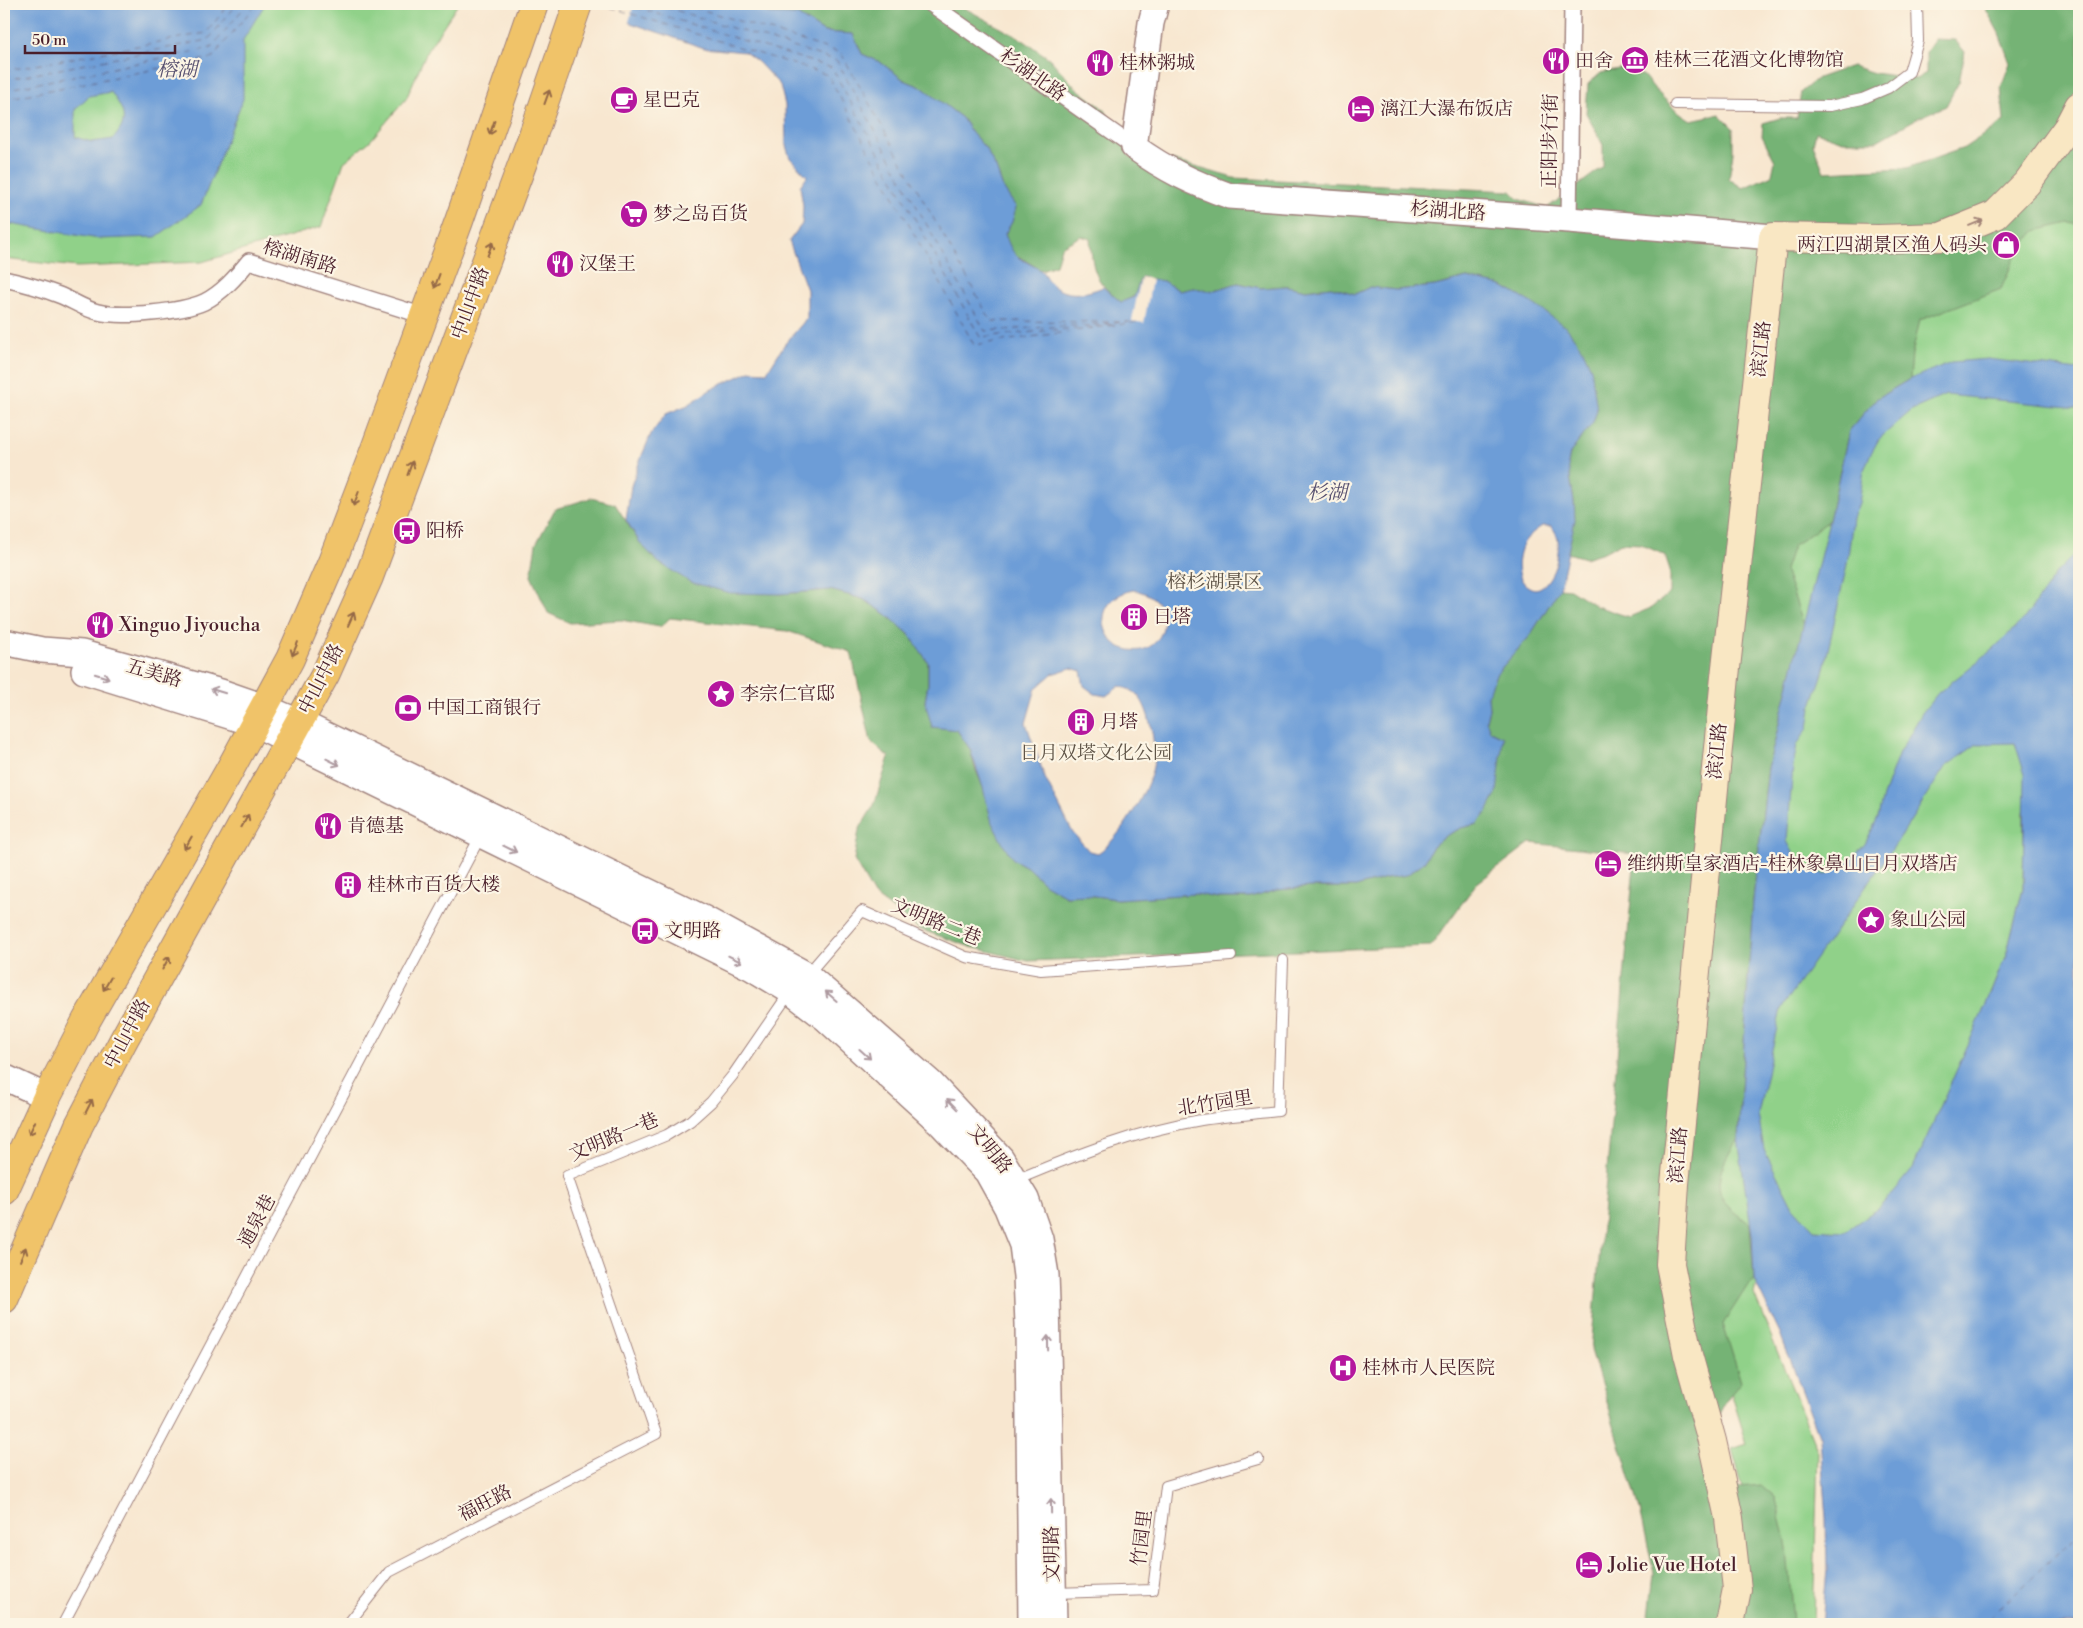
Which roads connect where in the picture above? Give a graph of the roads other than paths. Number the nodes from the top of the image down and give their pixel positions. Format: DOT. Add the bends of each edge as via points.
graph roads {
  1 [pos="931,4"];
  2 [pos="1156,4"];
  3 [pos="1572,4"];
  4 [pos="1917,4"];
  5 [pos="533,10"];
  6 [pos="575,16"];
  7 [pos="1675,104"];
  8 [pos="2079,106"];
  9 [pos="1134,147"];
  10 [pos="1569,220"];
  11 [pos="1773,236"];
  12 [pos="4,279"];
  13 [pos="424,316"];
  14 [pos="4,642"];
  15 [pos="260,716"];
  16 [pos="294,731"];
  17 [pos="481,835"];
  18 [pos="1231,956"];
  19 [pos="1283,960"];
  20 [pos="799,983"];
  21 [pos="4,1077"];
  22 [pos="47,1097"];
  23 [pos="1015,1181"];
  24 [pos="4,1191"];
  25 [pos="4,1299"];
  26 [pos="656,1434"];
  27 [pos="1258,1459"];
  28 [pos="1053,1593"];
  29 [pos="63,1624"];
  30 [pos="348,1624"];
  31 [pos="1031,1624"];
  32 [pos="1054,1624"];
  33 [pos="1730,1624"];
  1 -- 9 [label="street, 杉湖北路"];
  2 -- 9 [label="street"];
  3 -- 10 [label="street, 正阳步行街"];
  4 -- 7 [label="lane" via="1918,41 1909,72 1888,88 1862,99 1830,106"];
  5 -- 13 [label="highway, 中山中路, one-way"];
  16 -- 6 [label="highway, 中山中路, one-way" via="325,675 370,577"];
  11 -- 8 [label="main road, one-way" via="1941,237 1995,215 2027,183 2068,127"];
  9 -- 10 [label="street, 杉湖北路" via="1195,184 1230,196"];
  10 -- 11 [label="street, 杉湖北路"];
  11 -- 33 [label="main road, 滨江路" via="1721,716 1670,1264 1688,1355 1729,1518 1737,1589"];
  12 -- 13 [label="street, 榕湖南路" via="52,292 97,312 139,315 203,302 230,284 249,261"];
  13 -- 15 [label="highway, 中山中路, one-way" via="332,562 290,659"];
  14 -- 15 [label="street, 五美路" via="42,650 82,653 221,692"];
  15 -- 16 [label="street, 五美路"];
  15 -- 22 [label="highway, 中山中路, one-way" via="86,1022"];
  16 -- 17 [label="street, 文明路, one-way"];
  16 -- 20 [label="street, 文明路" via="703,918"];
  25 -- 16 [label="highway, 中山中路, one-way" via="84,1116"];
  17 -- 20 [label="street, 文明路, one-way" via="752,968"];
  17 -- 29 [label="lane, 通泉巷"];
  18 -- 20 [label="lane, 文明路二巷" via="1042,970 966,957 862,911"];
  19 -- 23 [label="lane, 北竹园里" via="1278,1111 1201,1120 1139,1135 1079,1154"];
  23 -- 20 [label="street, 文明路, one-way" via="1001,1158 931,1083"];
  20 -- 26 [label="lane, 文明路一巷" via="733,1075 690,1122 667,1135 567,1176"];
  20 -- 31 [label="street, 文明路, one-way" via="825,1018 940,1123 987,1172 1022,1245 1028,1324"];
  21 -- 22 [label="street"];
  22 -- 24 [label="highway, 中山中路, one-way"];
  28 -- 23 [label="street, 文明路, one-way" via="1046,1275 1040,1239 1026,1199"];
  26 -- 30 [label="lane, 福旺路" via="389,1572"];
  27 -- 28 [label="lane, 竹园里" via="1166,1486 1153,1590"];
  28 -- 32 [label="street, 文明路"];
}
